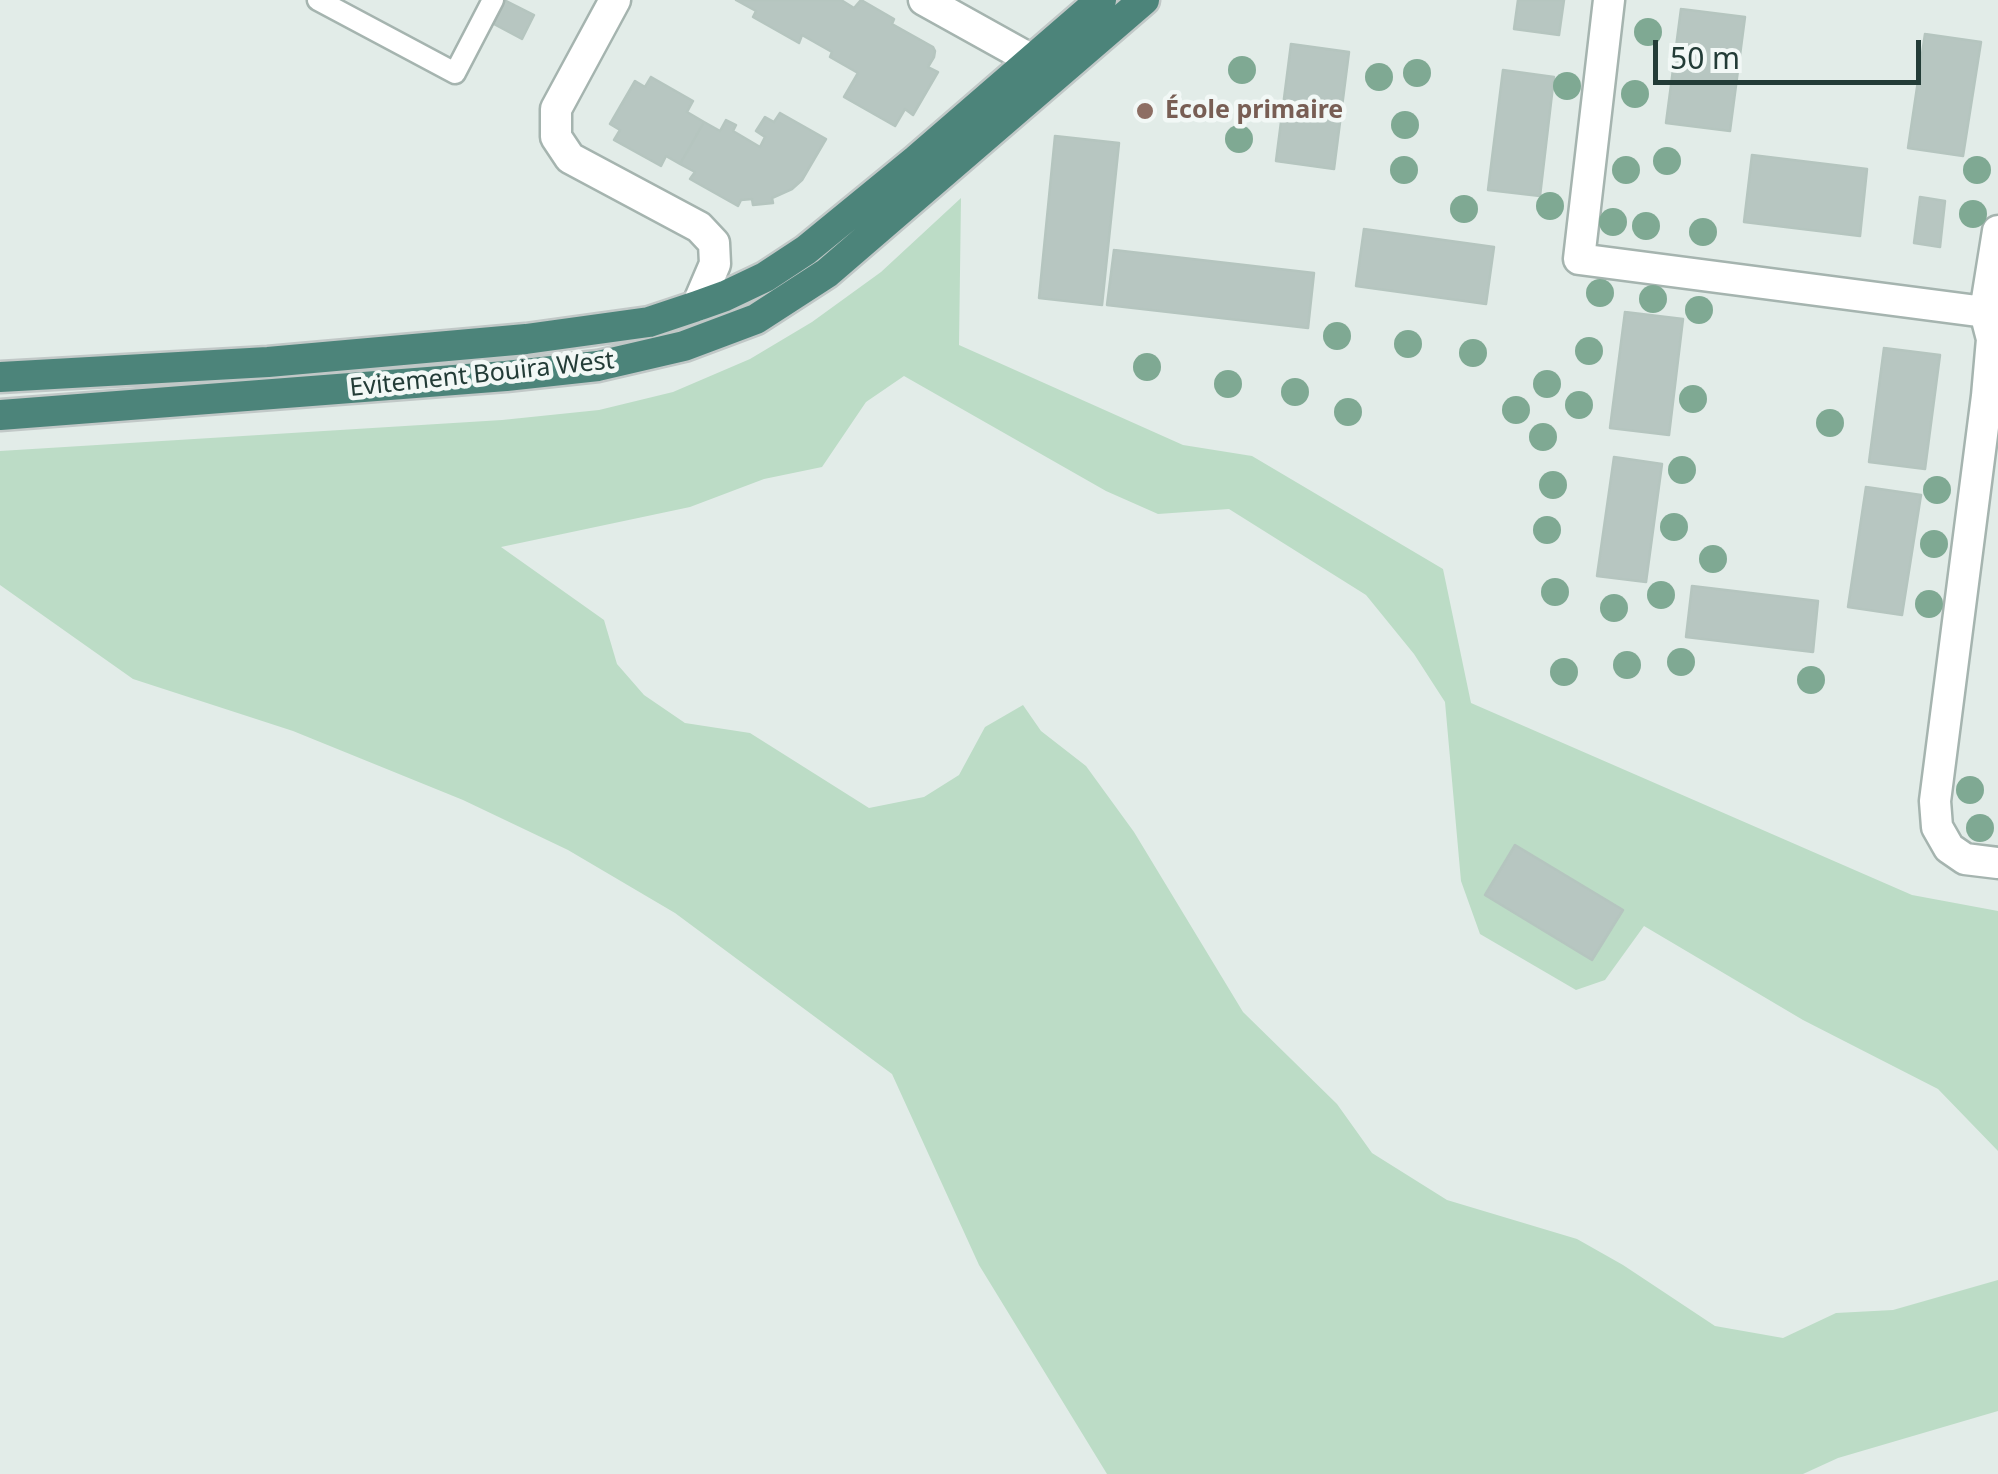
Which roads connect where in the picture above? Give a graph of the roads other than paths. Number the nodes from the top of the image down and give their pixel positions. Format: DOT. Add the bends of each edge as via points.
graph roads {
  1 [pos="318,0"];
  2 [pos="493,0"];
  3 [pos="614,0"];
  4 [pos="924,0"];
  5 [pos="1100,0"];
  6 [pos="1144,0"];
  7 [pos="1609,0"];
  8 [pos="1032,60"];
  9 [pos="1998,231"];
  10 [pos="696,306"];
  11 [pos="1992,330"];
  12 [pos="0,377"];
  13 [pos="0,415"];
  14 [pos="1998,864"];
  1 -- 2 [label="lane" via="455,74"];
  3 -- 10 [label="street" via="556,109 556,137 570,158 700,228 714,243 716,264"];
  4 -- 8 [label="street"];
  5 -- 8 [label="highway, Evitement Bouira West"];
  6 -- 13 [label="highway, Evitement Bouira West" via="827,272 756,319 684,346 598,366 506,376"];
  7 -- 11 [label="street" via="1579,259"];
  8 -- 10 [label="highway, Evitement Bouira West" via="806,250 765,277"];
  9 -- 11 [label="street"];
  10 -- 12 [label="highway, Evitement Bouira West" via="649,322 526,339"];
  11 -- 14 [label="street" via="1935,801 1937,827 1949,848 1964,859"];
}
